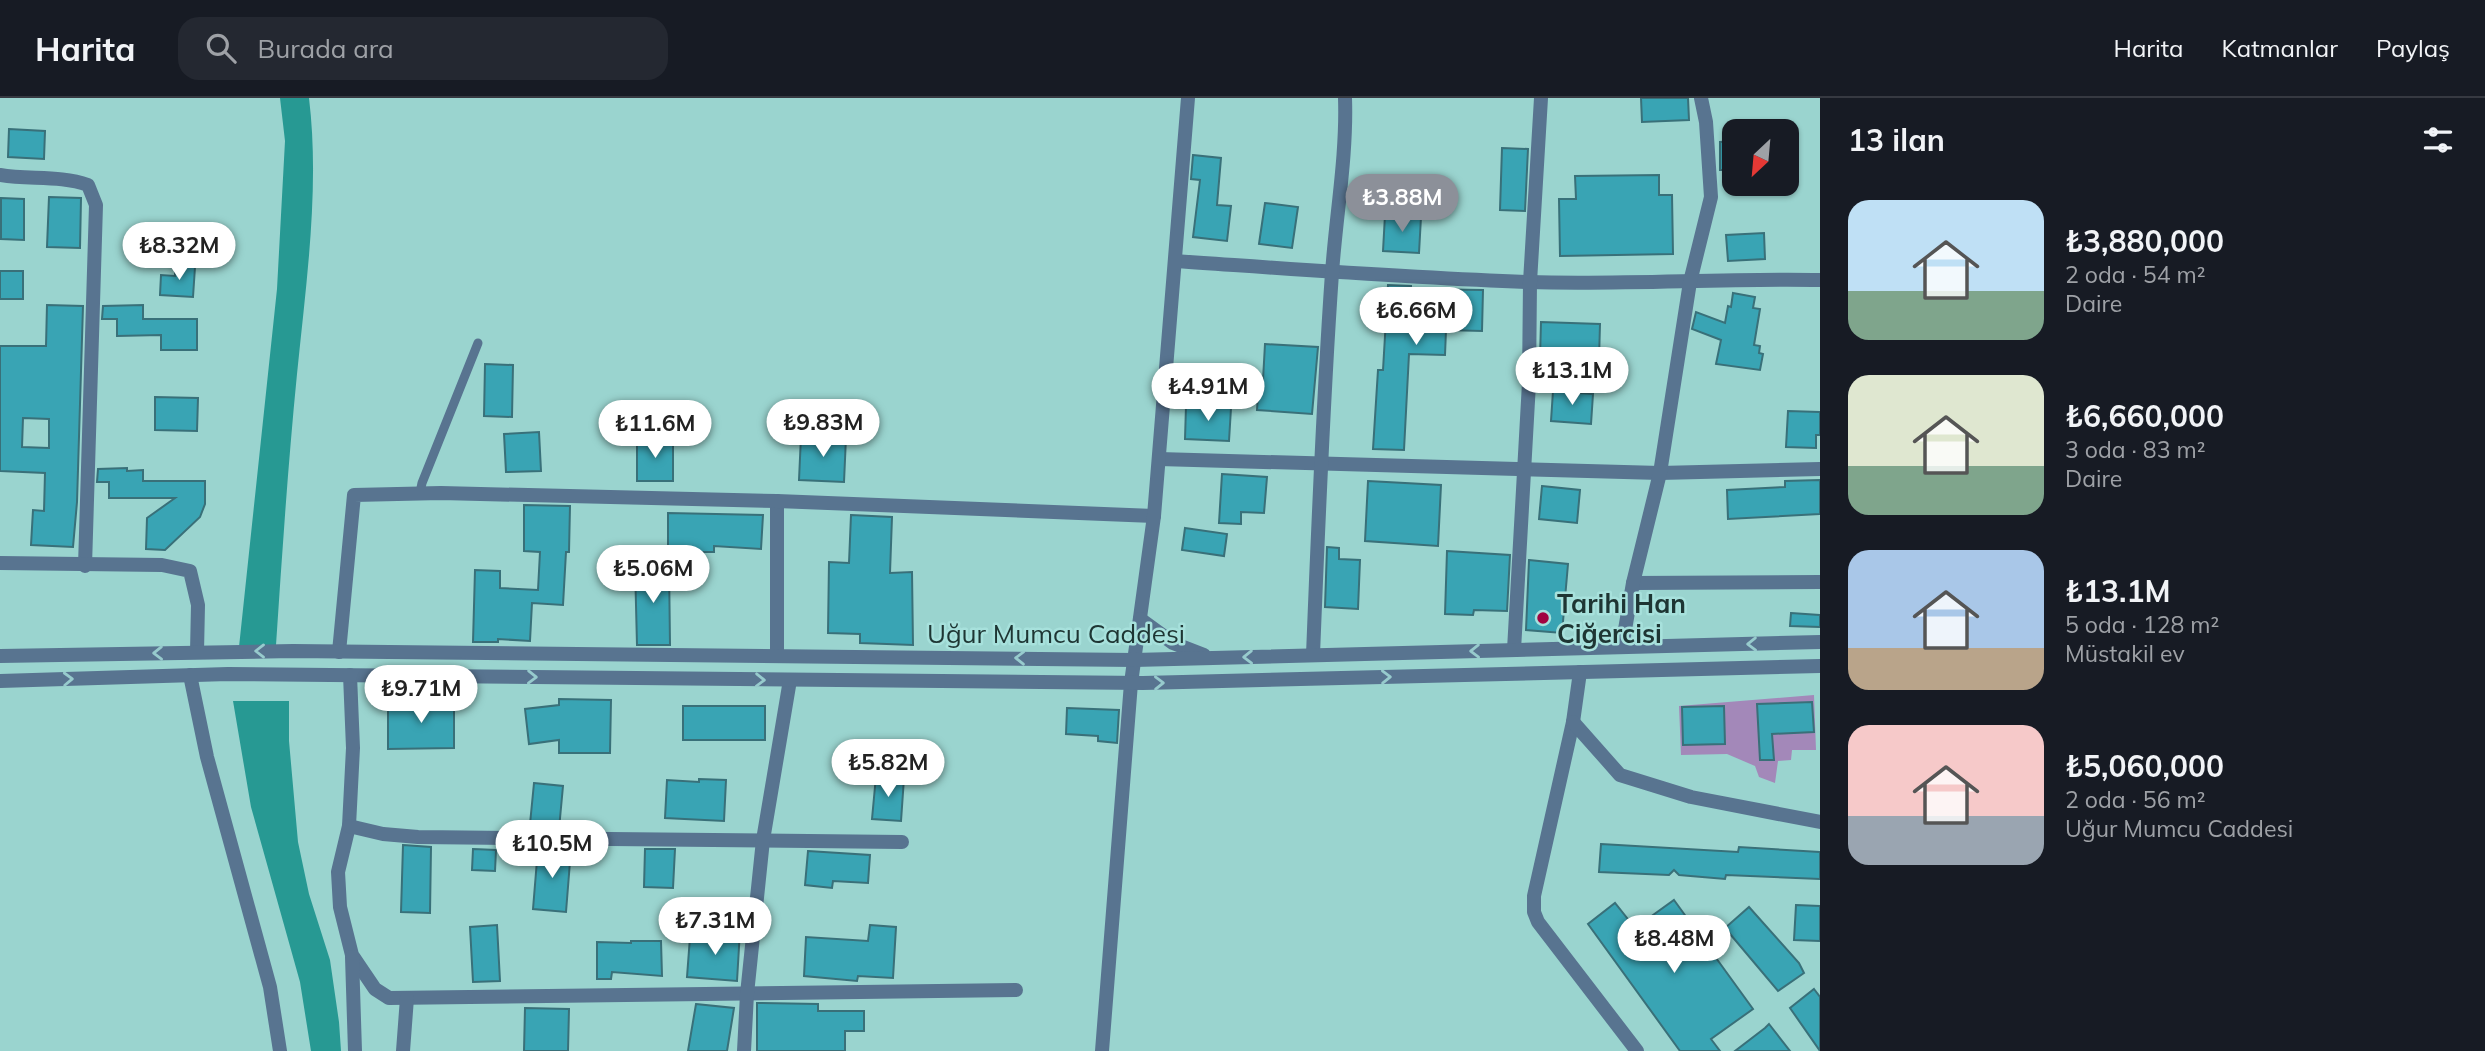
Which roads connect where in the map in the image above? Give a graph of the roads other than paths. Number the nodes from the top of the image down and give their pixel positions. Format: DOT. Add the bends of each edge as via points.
graph roads {
  1 [pos="1188,98"];
  2 [pos="1345,98"];
  3 [pos="1541,98"];
  4 [pos="1701,98"];
  5 [pos="0,175"];
  6 [pos="1175,261"];
  7 [pos="1332,271"];
  8 [pos="1820,280"];
  9 [pos="1530,282"];
  10 [pos="1690,282"];
  11 [pos="478,343"];
  12 [pos="1159,459"];
  13 [pos="1321,464"];
  14 [pos="1820,469"];
  15 [pos="1525,470"];
  16 [pos="1660,473"];
  17 [pos="420,493"];
  18 [pos="777,501"];
  19 [pos="1154,516"];
  20 [pos="0,563"];
  21 [pos="85,566"];
  22 [pos="1820,582"];
  23 [pos="1633,583"];
  24 [pos="1140,619"];
  25 [pos="1820,642"];
  26 [pos="1622,648"];
  27 [pos="1578,649"];
  28 [pos="1514,650"];
  29 [pos="197,652"];
  30 [pos="339,652"];
  31 [pos="1313,655"];
  32 [pos="0,656"];
  33 [pos="777,656"];
  34 [pos="1212,658"];
  35 [pos="1134,660"];
  36 [pos="1820,666"];
  37 [pos="1621,671"];
  38 [pos="1580,672"];
  39 [pos="190,676"];
  40 [pos="350,676"];
  41 [pos="790,680"];
  42 [pos="0,681"];
  43 [pos="1131,683"];
  44 [pos="1573,722"];
  45 [pos="1820,822"];
  46 [pos="349,826"];
  47 [pos="763,840"];
  48 [pos="902,842"];
  49 [pos="352,955"];
  50 [pos="1016,990"];
  51 [pos="747,994"];
  52 [pos="407,998"];
  53 [pos="280,1051"];
  54 [pos="355,1051"];
  55 [pos="403,1051"];
  56 [pos="744,1051"];
  57 [pos="1102,1051"];
  58 [pos="1637,1051"];
  1 -- 6 [label="street"];
  2 -- 7 [label="street"];
  3 -- 9 [label="street"];
  4 -- 10 [label="street" via="1711,197"];
  5 -- 21 [label="street" via="74,180 88,186 96,205"];
  6 -- 7 [label="street"];
  6 -- 12 [label="street"];
  7 -- 9 [label="street"];
  7 -- 13 [label="street"];
  8 -- 10 [label="street"];
  9 -- 10 [label="street"];
  9 -- 15 [label="street"];
  10 -- 16 [label="street"];
  11 -- 17 [label="lane"];
  12 -- 13 [label="street"];
  12 -- 19 [label="street"];
  13 -- 15 [label="street"];
  13 -- 31 [label="street"];
  14 -- 16 [label="street"];
  15 -- 16 [label="street"];
  15 -- 28 [label="street"];
  16 -- 23 [label="street"];
  17 -- 18 [label="street"];
  17 -- 30 [label="street" via="354,495"];
  18 -- 19 [label="street"];
  18 -- 33 [label="street"];
  19 -- 24 [label="street"];
  20 -- 21 [label="street"];
  21 -- 29 [label="street" via="162,565 190,571 198,605"];
  22 -- 23 [label="street"];
  23 -- 26 [label="street"];
  24 -- 34 [label="street" via="1174,643"];
  24 -- 35 [label="street"];
  25 -- 26 [label="street, Uğur Mumcu Caddesi, one-way"];
  26 -- 27 [label="street, Uğur Mumcu Caddesi"];
  26 -- 37 [label="street"];
  27 -- 28 [label="street, Uğur Mumcu Caddesi"];
  27 -- 38 [label="street"];
  28 -- 31 [label="street, Uğur Mumcu Caddesi, one-way"];
  30 -- 29 [label="street, Uğur Mumcu Caddesi, one-way"];
  29 -- 32 [label="street, Uğur Mumcu Caddesi, one-way"];
  30 -- 33 [label="street, Uğur Mumcu Caddesi"];
  31 -- 34 [label="street, Uğur Mumcu Caddesi, one-way"];
  35 -- 33 [label="street, Uğur Mumcu Caddesi, one-way"];
  34 -- 35 [label="street, Uğur Mumcu Caddesi"];
  35 -- 43 [label="street"];
  36 -- 37 [label="street, Uğur Mumcu Caddesi"];
  37 -- 38 [label="street, Uğur Mumcu Caddesi"];
  43 -- 38 [label="street, Uğur Mumcu Caddesi, one-way"];
  38 -- 44 [label="street"];
  39 -- 40 [label="street, Uğur Mumcu Caddesi"];
  42 -- 39 [label="street, Uğur Mumcu Caddesi, one-way"];
  39 -- 53 [label="street" via="207,757 270,987"];
  40 -- 41 [label="street, Uğur Mumcu Caddesi, one-way"];
  40 -- 46 [label="street"];
  41 -- 43 [label="street, Uğur Mumcu Caddesi"];
  41 -- 47 [label="street"];
  43 -- 57 [label="street"];
  44 -- 45 [label="street" via="1620,775 1691,797"];
  44 -- 58 [label="street" via="1536,884 1534,912"];
  46 -- 47 [label="street" via="418,837"];
  46 -- 49 [label="street" via="338,872 340,907"];
  47 -- 48 [label="street"];
  47 -- 51 [label="street"];
  49 -- 52 [label="street" via="375,989 389,998"];
  49 -- 54 [label="street"];
  50 -- 51 [label="street"];
  51 -- 52 [label="street"];
  51 -- 56 [label="street"];
  52 -- 55 [label="street"];
}
